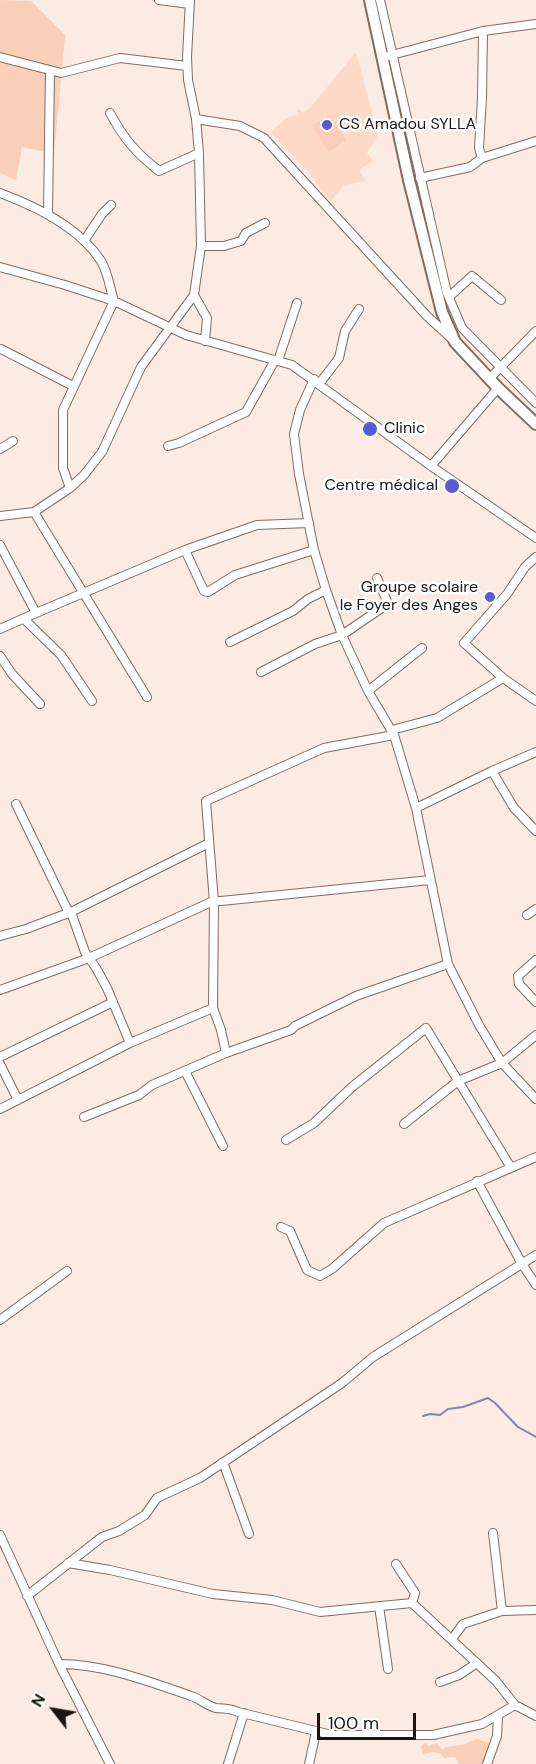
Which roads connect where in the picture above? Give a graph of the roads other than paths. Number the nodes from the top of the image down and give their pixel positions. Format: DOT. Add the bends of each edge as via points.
graph roads {
  1 [pos="159,0"];
  2 [pos="378,1"];
  3 [pos="190,2"];
  4 [pos="536,24"];
  5 [pos="483,31"];
  6 [pos="0,57"];
  7 [pos="387,57"];
  8 [pos="187,66"];
  9 [pos="50,70"];
  10 [pos="398,104"];
  11 [pos="110,112"];
  12 [pos="196,119"];
  13 [pos="536,141"];
  14 [pos="199,153"];
  15 [pos="482,158"];
  16 [pos="420,178"];
  17 [pos="0,193"];
  18 [pos="111,205"];
  19 [pos="48,213"];
  20 [pos="265,222"];
  21 [pos="84,241"];
  22 [pos="201,246"];
  23 [pos="0,267"];
  24 [pos="440,285"];
  25 [pos="447,293"];
  26 [pos="194,295"];
  27 [pos="501,300"];
  28 [pos="114,302"];
  29 [pos="297,303"];
  30 [pos="359,309"];
  31 [pos="170,327"];
  32 [pos="536,331"];
  33 [pos="205,341"];
  34 [pos="455,342"];
  35 [pos="1,349"];
  36 [pos="276,361"];
  37 [pos="500,368"];
  38 [pos="489,380"];
  39 [pos="317,381"];
  40 [pos="73,386"];
  41 [pos="498,388"];
  42 [pos="536,404"];
  43 [pos="536,424"];
  44 [pos="14,441"];
  45 [pos="168,446"];
  46 [pos="0,449"];
  47 [pos="431,466"];
  48 [pos="70,488"];
  49 [pos="34,512"];
  50 [pos="0,516"];
  51 [pos="309,523"];
  52 [pos="536,538"];
  53 [pos="0,545"];
  54 [pos="185,550"];
  55 [pos="314,550"];
  56 [pos="536,557"];
  57 [pos="377,578"];
  58 [pos="326,590"];
  59 [pos="84,594"];
  60 [pos="36,613"];
  61 [pos="24,619"];
  62 [pos="0,629"];
  63 [pos="342,635"];
  64 [pos="230,642"];
  65 [pos="422,648"];
  66 [pos="0,656"];
  67 [pos="261,672"];
  68 [pos="503,678"];
  69 [pos="368,691"];
  70 [pos="147,697"];
  71 [pos="92,701"];
  72 [pos="536,701"];
  73 [pos="40,704"];
  74 [pos="393,732"];
  75 [pos="536,752"];
  76 [pos="492,771"];
  77 [pos="16,804"];
  78 [pos="416,808"];
  79 [pos="536,831"];
  80 [pos="209,843"];
  81 [pos="430,879"];
  82 [pos="214,902"];
  83 [pos="536,909"];
  84 [pos="70,912"];
  85 [pos="527,915"];
  86 [pos="0,936"];
  87 [pos="89,958"];
  88 [pos="536,960"];
  89 [pos="448,964"];
  90 [pos="0,990"];
  91 [pos="113,1002"];
  92 [pos="536,1002"];
  93 [pos="213,1008"];
  94 [pos="536,1035"];
  95 [pos="130,1043"];
  96 [pos="225,1053"];
  97 [pos="0,1057"];
  98 [pos="502,1063"];
  99 [pos="0,1064"];
  100 [pos="185,1071"];
  101 [pos="458,1081"];
  102 [pos="536,1099"];
  103 [pos="18,1101"];
  104 [pos="0,1109"];
  105 [pos="84,1117"];
  106 [pos="404,1124"];
  107 [pos="286,1140"];
  108 [pos="223,1146"];
  109 [pos="536,1157"];
  110 [pos="510,1166"];
  111 [pos="477,1181"];
  112 [pos="281,1227"];
  113 [pos="536,1255"];
  114 [pos="522,1264"];
  115 [pos="67,1271"];
  116 [pos="536,1285"];
  117 [pos="0,1320"];
  118 [pos="223,1462"];
  119 [pos="493,1533"];
  120 [pos="249,1534"];
  121 [pos="0,1535"];
  122 [pos="68,1563"];
  123 [pos="396,1564"];
  124 [pos="27,1596"];
  125 [pos="412,1603"];
  126 [pos="379,1606"];
  127 [pos="536,1610"];
  128 [pos="502,1611"];
  129 [pos="452,1640"];
  130 [pos="477,1663"];
  131 [pos="59,1664"];
  132 [pos="388,1669"];
  133 [pos="440,1682"];
  134 [pos="515,1705"];
  135 [pos="244,1713"];
  136 [pos="498,1716"];
  137 [pos="536,1716"];
  138 [pos="316,1732"];
  139 [pos="110,1764"];
  140 [pos="228,1764"];
  141 [pos="309,1764"];
  142 [pos="487,1764"];
  1 -- 3 [label="street"];
  2 -- 7 [label="main road"];
  3 -- 8 [label="street"];
  4 -- 5 [label="street"];
  5 -- 7 [label="street"];
  5 -- 15 [label="street" via="479,148"];
  6 -- 9 [label="street"];
  7 -- 10 [label="main road"];
  8 -- 9 [label="street" via="120,58 62,73"];
  8 -- 12 [label="street"];
  9 -- 19 [label="street"];
  10 -- 16 [label="street"];
  10 -- 24 [label="main road"];
  11 -- 14 [label="street" via="124,139 159,171"];
  12 -- 14 [label="street"];
  12 -- 34 [label="street" via="240,126 264,138"];
  13 -- 15 [label="street"];
  14 -- 22 [label="street"];
  15 -- 16 [label="street" via="470,167"];
  16 -- 24 [label="street"];
  17 -- 19 [label="street"];
  18 -- 21 [label="street"];
  19 -- 21 [label="street"];
  20 -- 22 [label="street" via="246,233 241,241"];
  21 -- 28 [label="street" via="102,262"];
  22 -- 26 [label="street"];
  23 -- 28 [label="street"];
  24 -- 25 [label="street"];
  24 -- 34 [label="main road" via="442,312"];
  25 -- 27 [label="street" via="450,296 472,276"];
  25 -- 37 [label="street" via="462,327"];
  26 -- 31 [label="street"];
  26 -- 33 [label="street" via="207,318"];
  28 -- 31 [label="street"];
  28 -- 40 [label="street"];
  29 -- 36 [label="street"];
  30 -- 39 [label="street" via="345,331 339,358"];
  31 -- 33 [label="street"];
  31 -- 48 [label="street" via="141,367 102,452"];
  32 -- 37 [label="street"];
  33 -- 36 [label="street"];
  34 -- 38 [label="main road"];
  35 -- 40 [label="street"];
  36 -- 39 [label="street" via="292,365"];
  36 -- 45 [label="street" via="246,412"];
  37 -- 38 [label="street"];
  37 -- 42 [label="street"];
  38 -- 41 [label="main road"];
  39 -- 47 [label="street"];
  39 -- 51 [label="street" via="300,410 294,434"];
  40 -- 48 [label="street" via="63,410 63,468"];
  41 -- 43 [label="main road"];
  41 -- 47 [label="street"];
  44 -- 46 [label="street"];
  47 -- 52 [label="street"];
  48 -- 49 [label="street"];
  49 -- 50 [label="street"];
  49 -- 59 [label="street"];
  51 -- 54 [label="street" via="257,525"];
  51 -- 55 [label="street"];
  53 -- 60 [label="street"];
  54 -- 55 [label="street" via="204,591 208,592 235,575"];
  54 -- 59 [label="street"];
  55 -- 58 [label="street"];
  56 -- 68 [label="street" via="464,643"];
  57 -- 63 [label="street" via="387,601"];
  58 -- 63 [label="street"];
  58 -- 64 [label="street"];
  59 -- 60 [label="street"];
  59 -- 70 [label="street"];
  60 -- 61 [label="street"];
  61 -- 62 [label="street"];
  61 -- 71 [label="street" via="61,655"];
  63 -- 67 [label="street" via="315,644"];
  63 -- 69 [label="street"];
  65 -- 69 [label="street"];
  66 -- 73 [label="street"];
  68 -- 72 [label="street"];
  68 -- 74 [label="street" via="437,718"];
  69 -- 74 [label="street"];
  74 -- 78 [label="street"];
  74 -- 80 [label="street" via="324,748 206,801"];
  75 -- 76 [label="street"];
  76 -- 78 [label="street"];
  76 -- 79 [label="street" via="514,808"];
  77 -- 84 [label="street"];
  78 -- 81 [label="street"];
  80 -- 82 [label="street"];
  80 -- 84 [label="street"];
  81 -- 82 [label="street"];
  81 -- 89 [label="street"];
  82 -- 87 [label="street"];
  82 -- 93 [label="street"];
  83 -- 85 [label="street"];
  84 -- 86 [label="street"];
  84 -- 87 [label="street"];
  87 -- 90 [label="street"];
  87 -- 91 [label="street"];
  88 -- 92 [label="street" via="518,976 519,984"];
  89 -- 96 [label="street" via="356,996 291,1030"];
  89 -- 98 [label="street"];
  91 -- 95 [label="street"];
  91 -- 97 [label="street"];
  93 -- 95 [label="street"];
  93 -- 96 [label="street"];
  94 -- 98 [label="street"];
  95 -- 103 [label="street"];
  96 -- 100 [label="street"];
  98 -- 101 [label="street"];
  98 -- 102 [label="street"];
  99 -- 103 [label="street"];
  100 -- 105 [label="street"];
  100 -- 108 [label="street"];
  101 -- 106 [label="street"];
  101 -- 107 [label="street" via="426,1028 314,1122"];
  101 -- 110 [label="street"];
  103 -- 104 [label="street"];
  109 -- 110 [label="street"];
  110 -- 111 [label="street"];
  111 -- 112 [label="street" via="384,1223 320,1276 307,1270 290,1231"];
  111 -- 114 [label="street"];
  113 -- 114 [label="street"];
  114 -- 116 [label="street"];
  114 -- 118 [label="street" via="373,1357 342,1383"];
  115 -- 117 [label="street"];
  118 -- 120 [label="street"];
  118 -- 122 [label="street" via="200,1478 157,1498 146,1515 102,1537"];
  119 -- 128 [label="street"];
  121 -- 124 [label="street"];
  122 -- 124 [label="street"];
  122 -- 126 [label="street" via="320,1612"];
  123 -- 125 [label="street" via="415,1593"];
  124 -- 131 [label="street"];
  125 -- 126 [label="street"];
  125 -- 129 [label="street"];
  126 -- 132 [label="street"];
  127 -- 128 [label="street"];
  128 -- 129 [label="street" via="463,1624"];
  129 -- 130 [label="street"];
  130 -- 133 [label="street"];
  130 -- 134 [label="street"];
  131 -- 135 [label="street" via="131,1676 195,1697 215,1708 228,1707"];
  131 -- 139 [label="street"];
  134 -- 136 [label="street"];
  134 -- 137 [label="street"];
  135 -- 138 [label="street"];
  135 -- 140 [label="street"];
  136 -- 138 [label="street" via="482,1724 433,1735"];
  136 -- 142 [label="street" via="497,1736"];
  138 -- 141 [label="street"];
}
